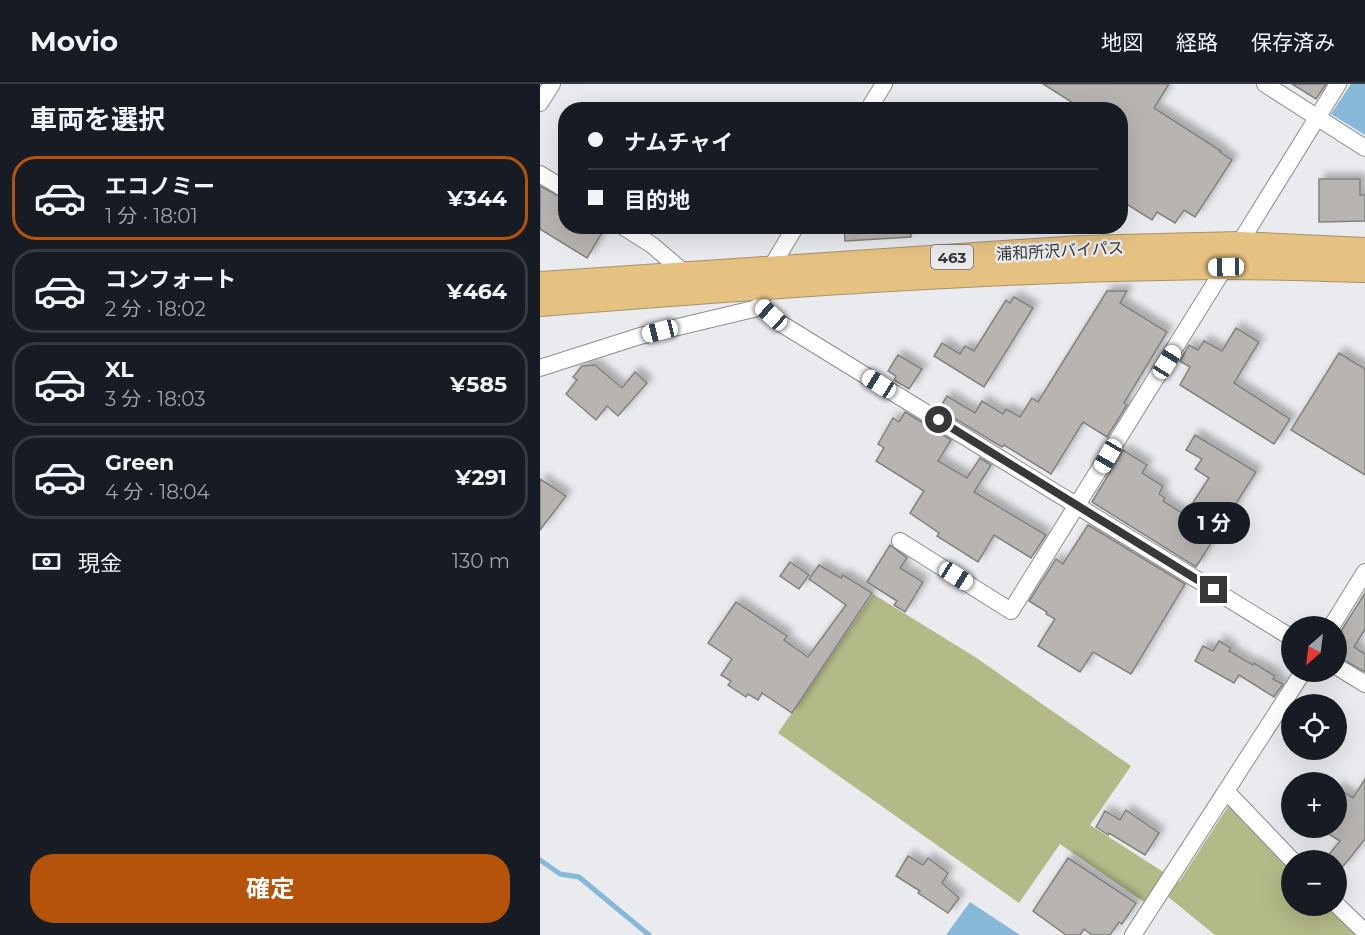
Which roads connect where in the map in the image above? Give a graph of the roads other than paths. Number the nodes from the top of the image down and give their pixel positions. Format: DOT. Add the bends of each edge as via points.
graph roads {
  1 [pos="552,84"];
  2 [pos="884,84"];
  3 [pos="1265,84"];
  4 [pos="1338,84"];
  5 [pos="873,102"];
  6 [pos="540,103"];
  7 [pos="1318,117"];
  8 [pos="1365,148"];
  9 [pos="540,174"];
  10 [pos="558,185"];
  11 [pos="635,234"];
  12 [pos="792,234"];
  13 [pos="1239,244"];
  14 [pos="1365,250"];
  15 [pos="1226,267"];
  16 [pos="1365,270"];
  17 [pos="687,275"];
  18 [pos="540,284"];
  19 [pos="763,287"];
  20 [pos="540,304"];
  21 [pos="540,368"];
  22 [pos="1078,506"];
  23 [pos="900,541"];
  24 [pos="1365,572"];
  25 [pos="1338,616"];
  26 [pos="1281,631"];
  27 [pos="1347,673"];
  28 [pos="1297,682"];
  29 [pos="1365,684"];
  30 [pos="1227,792"];
  31 [pos="1282,850"];
  32 [pos="1347,915"];
  33 [pos="1365,932"];
  34 [pos="1133,935"];
  1 -- 6 [label="street"];
  2 -- 5 [label="street"];
  3 -- 7 [label="street"];
  4 -- 7 [label="street"];
  7 -- 8 [label="street"];
  7 -- 13 [label="street"];
  9 -- 10 [label="street"];
  11 -- 17 [label="street"];
  12 -- 19 [label="street"];
  13 -- 14 [label="highway, 浦和所沢バイパス / 463"];
  13 -- 19 [label="highway, 浦和所沢バイパス / 463" via="1080,248"];
  15 -- 16 [label="highway, 浦和所沢バイパス / 463"];
  15 -- 19 [label="highway, 浦和所沢バイパス / 463" via="1039,272"];
  15 -- 22 [label="street"];
  17 -- 18 [label="highway, 浦和所沢バイパス / 463"];
  17 -- 19 [label="highway, 浦和所沢バイパス / 463"];
  19 -- 20 [label="highway, 浦和所沢バイパス / 463"];
  19 -- 21 [label="street" via="639,336"];
  19 -- 22 [label="street" via="780,323"];
  22 -- 23 [label="street" via="1011,611"];
  22 -- 26 [label="street"];
  24 -- 25 [label="street"];
  27 -- 29 [label="street"];
  28 -- 30 [label="street"];
  30 -- 31 [label="street"];
  30 -- 34 [label="street"];
  32 -- 33 [label="street"];
}
